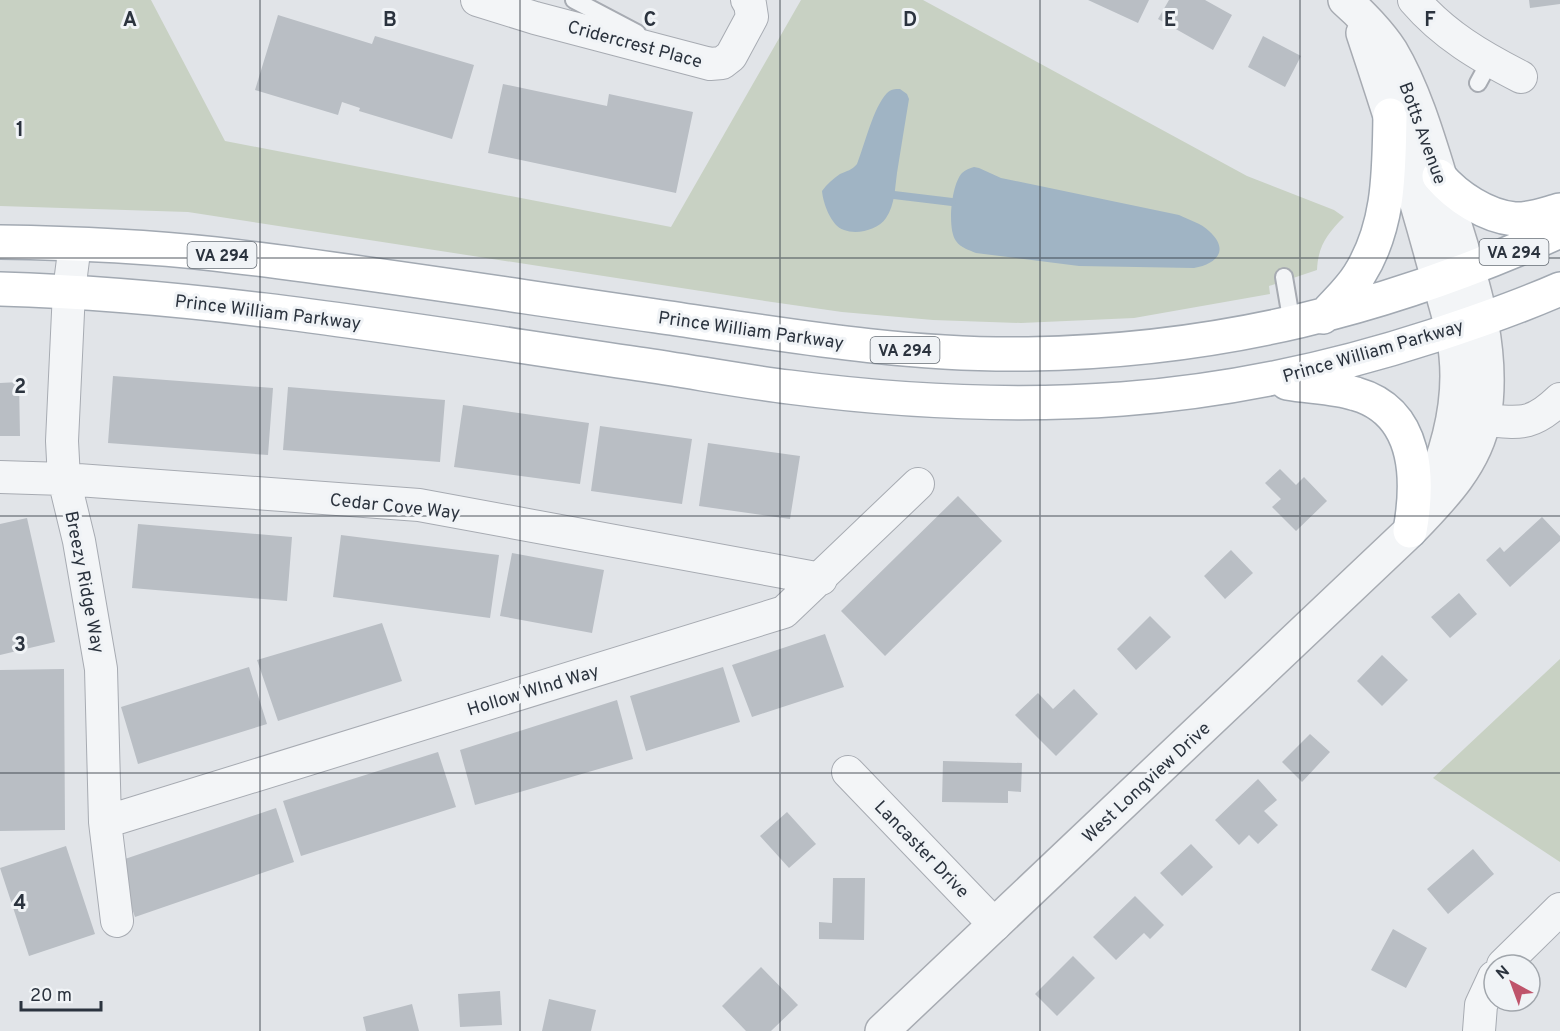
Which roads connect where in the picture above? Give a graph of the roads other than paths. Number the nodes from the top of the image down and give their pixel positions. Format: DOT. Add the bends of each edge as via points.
graph roads {
  1 [pos="477,0"];
  2 [pos="574,0"];
  3 [pos="747,0"];
  4 [pos="1414,0"];
  5 [pos="1355,3"];
  6 [pos="680,56"];
  7 [pos="1521,77"];
  8 [pos="1390,115"];
  9 [pos="1440,176"];
  10 [pos="1560,210"];
  11 [pos="1560,231"];
  12 [pos="0,242"];
  13 [pos="75,244"];
  14 [pos="1453,276"];
  15 [pos="1284,277"];
  16 [pos="0,289"];
  17 [pos="1560,289"];
  18 [pos="69,291"];
  19 [pos="1307,320"];
  20 [pos="1466,325"];
  21 [pos="1267,380"];
  22 [pos="1560,399"];
  23 [pos="1484,420"];
  24 [pos="0,477"];
  25 [pos="64,479"];
  26 [pos="918,484"];
  27 [pos="1410,531"];
  28 [pos="821,579"];
  29 [pos="848,772"];
  30 [pos="105,822"];
  31 [pos="1560,909"];
  32 [pos="117,921"];
  33 [pos="995,925"];
  34 [pos="1515,953"];
  35 [pos="1482,1003"];
  36 [pos="882,1031"];
  37 [pos="1479,1031"];
  1 -- 6 [label="street, Cridercrest Place"];
  2 -- 6 [label="lane"];
  3 -- 6 [label="street, Cridercrest Place" via="752,17 731,56 722,63 710,64"];
  4 -- 7 [label="street" via="1484,72"];
  5 -- 8 [label="street, Botts Avenue"];
  5 -- 9 [label="street, Botts Avenue" via="1394,58"];
  8 -- 14 [label="street, Botts Avenue" via="1410,175"];
  8 -- 19 [label="main road" via="1389,184 1380,232 1347,291"];
  9 -- 10 [label="main road" via="1458,194 1500,216 1532,218"];
  9 -- 14 [label="street, Botts Avenue"];
  11 -- 14 [label="main road, Prince William Parkway / VA 294"];
  12 -- 13 [label="main road, Prince William Parkway / VA 294"];
  13 -- 18 [label="street, Breezy Ridge Way"];
  13 -- 19 [label="main road, Prince William Parkway / VA 294" via="211,254 836,343 932,352 1027,354 1123,349 1218,338"];
  14 -- 19 [label="main road, Prince William Parkway / VA 294"];
  14 -- 20 [label="street, West Longview Drive"];
  15 -- 19 [label="lane"];
  16 -- 18 [label="main road, Prince William Parkway / VA 294"];
  17 -- 20 [label="main road, Prince William Parkway / VA 294"];
  18 -- 21 [label="main road, Prince William Parkway / VA 294" via="289,314 786,387 877,396 1026,401 1120,399"];
  18 -- 25 [label="street, Breezy Ridge Way" via="62,441"];
  20 -- 21 [label="main road, Prince William Parkway / VA 294" via="1328,367"];
  20 -- 23 [label="street, West Longview Drive" via="1488,364"];
  20 -- 27 [label="street, West Longview Drive" via="1456,357 1453,417 1446,447"];
  21 -- 27 [label="main road" via="1355,393 1383,408 1395,420 1409,446 1415,474"];
  22 -- 23 [label="street" via="1533,420"];
  23 -- 27 [label="street, West Longview Drive" via="1477,442 1455,480"];
  24 -- 25 [label="street, Cedar Cove Way"];
  25 -- 28 [label="street, Cedar Cove Way" via="419,505"];
  25 -- 30 [label="street, Breezy Ridge Way" via="80,541 101,669"];
  26 -- 28 [label="street, Hollow WInd Way"];
  27 -- 33 [label="street, West Longview Drive"];
  28 -- 30 [label="street, Hollow WInd Way" via="784,612"];
  29 -- 33 [label="street, Lancaster Drive"];
  30 -- 32 [label="street, Breezy Ridge Way"];
  31 -- 34 [label="street"];
  33 -- 36 [label="street, West Longview Drive"];
  35 -- 37 [label="street"];
}
